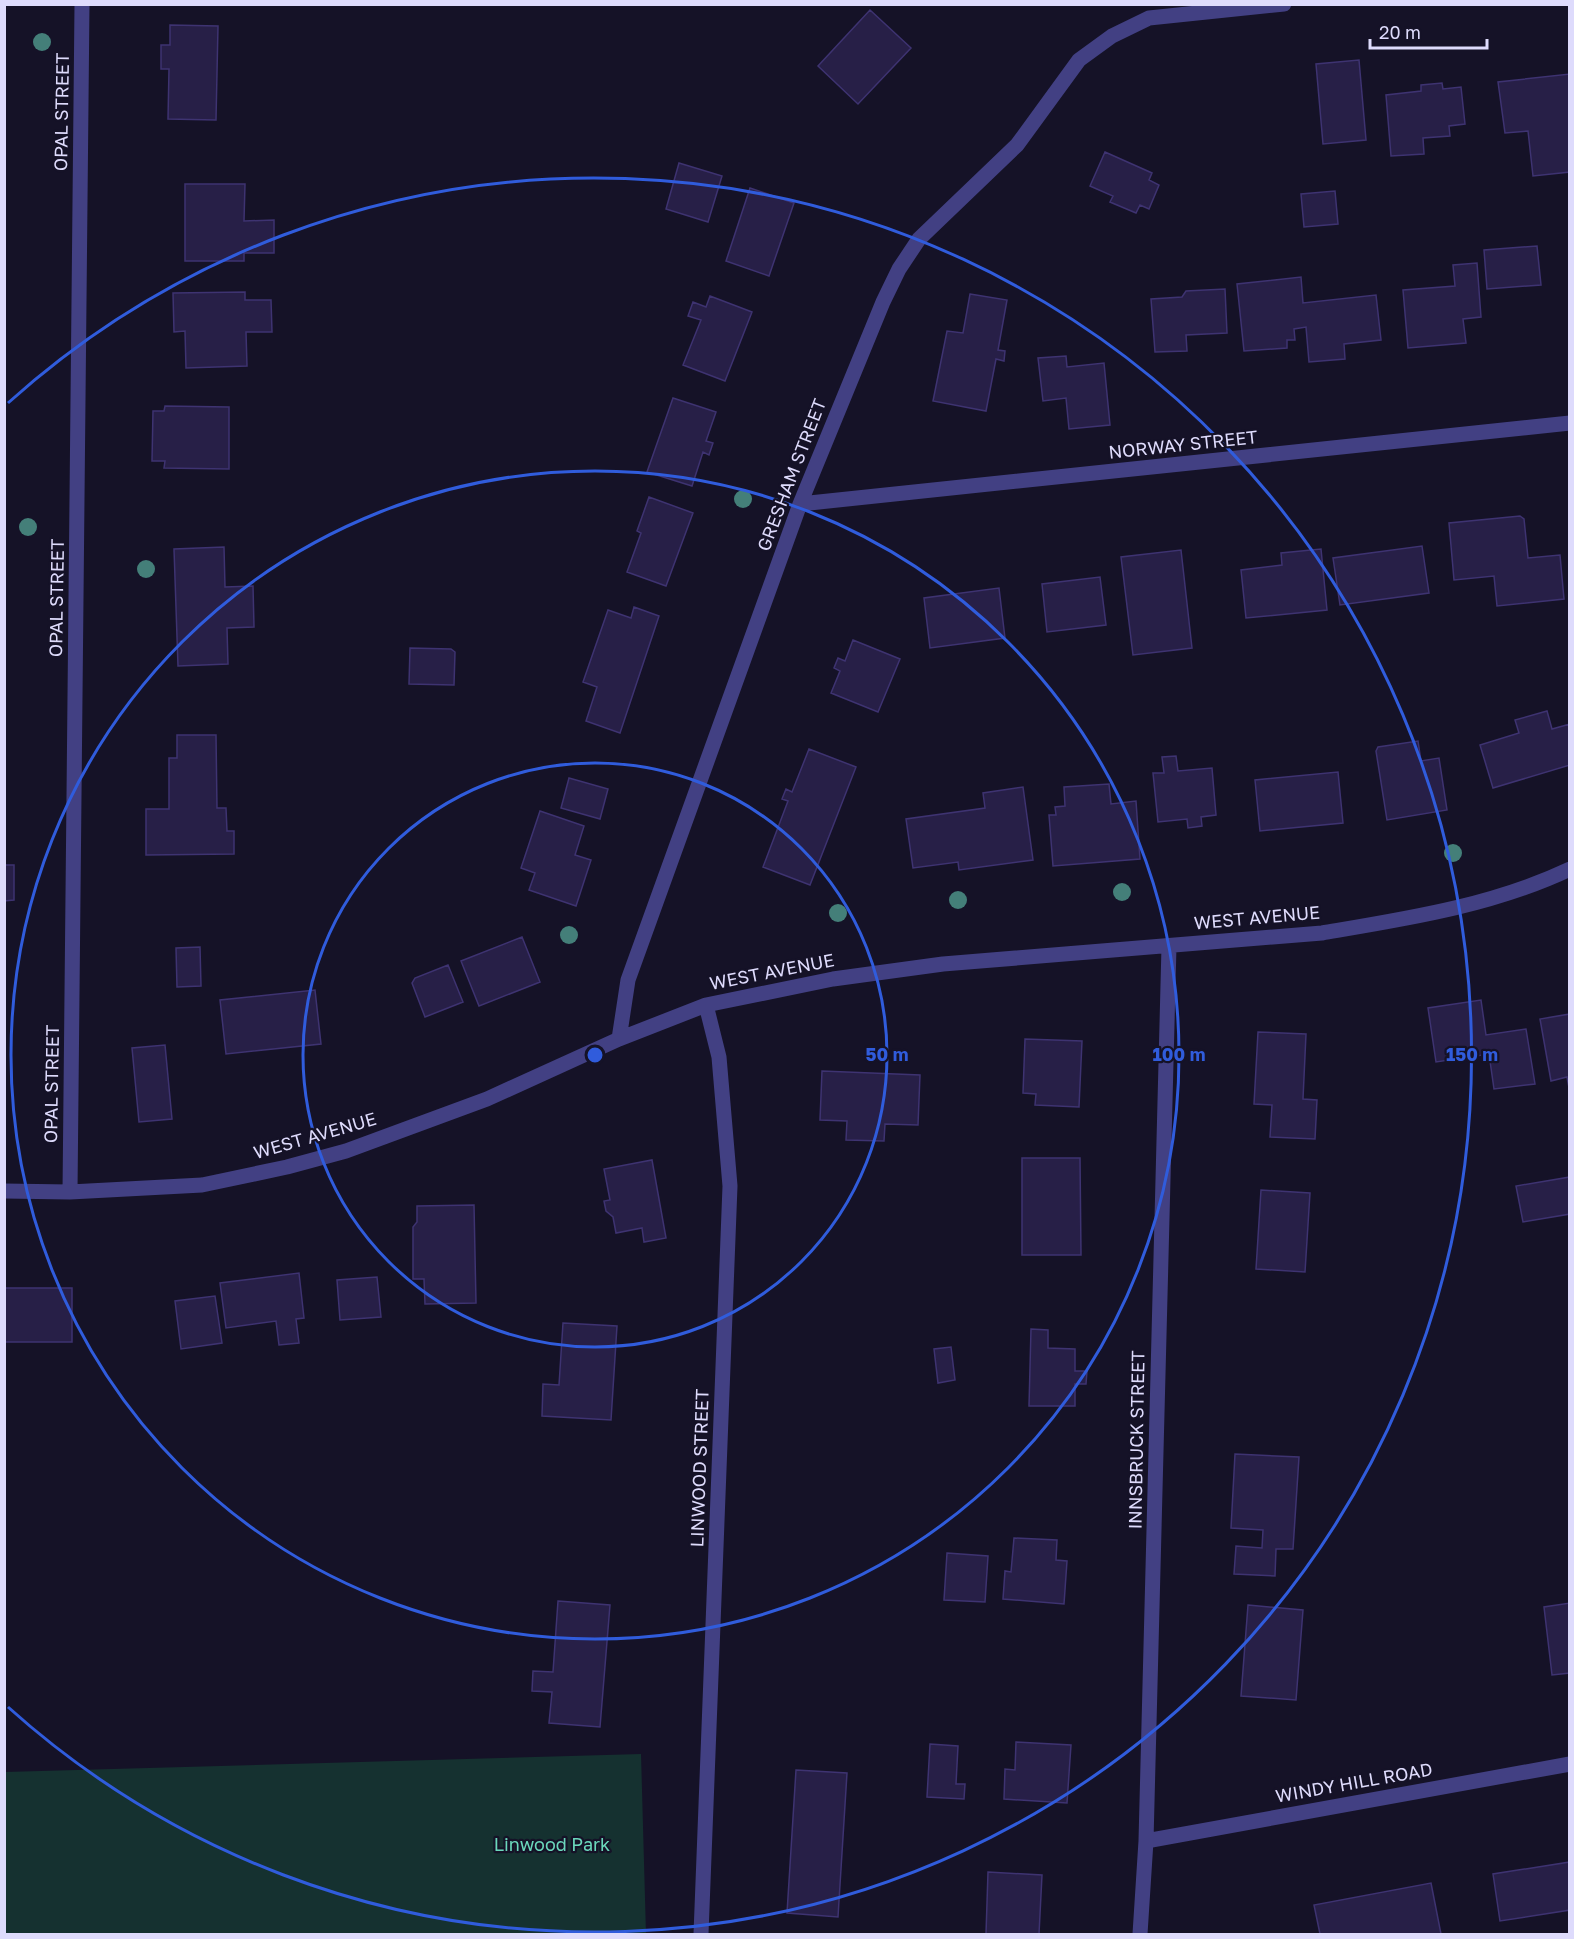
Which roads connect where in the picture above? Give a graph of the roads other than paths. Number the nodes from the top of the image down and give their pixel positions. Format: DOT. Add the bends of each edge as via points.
graph roads {
  1 [pos="82,4"];
  2 [pos="1284,4"];
  3 [pos="1569,423"];
  4 [pos="800,504"];
  5 [pos="1569,869"];
  6 [pos="1169,946"];
  7 [pos="706,1005"];
  8 [pos="619,1040"];
  9 [pos="4,1191"];
  10 [pos="70,1192"];
  11 [pos="1569,1764"];
  12 [pos="1146,1841"];
  13 [pos="701,1935"];
  14 [pos="1140,1935"];
  1 -- 10 [label="street, OPAL STREET"];
  2 -- 4 [label="street, GRESHAM STREET" via="1149,18 1112,36 1079,60 1017,144 919,239 899,269"];
  3 -- 4 [label="street, NORWAY STREET"];
  4 -- 8 [label="street, GRESHAM STREET" via="628,980"];
  5 -- 6 [label="street, WEST AVENUE" via="1498,897 1380,923 1322,933"];
  6 -- 7 [label="street, WEST AVENUE" via="943,964 833,979"];
  6 -- 12 [label="street, INNSBRUCK STREET"];
  7 -- 8 [label="street, WEST AVENUE"];
  7 -- 13 [label="street, LINWOOD STREET" via="719,1057 730,1186"];
  8 -- 10 [label="street, WEST AVENUE" via="487,1099 346,1151 202,1185"];
  9 -- 10 [label="street, WEST AVENUE"];
  11 -- 12 [label="street, WINDY HILL ROAD"];
  12 -- 14 [label="street, INNSBRUCK STREET"];
}
